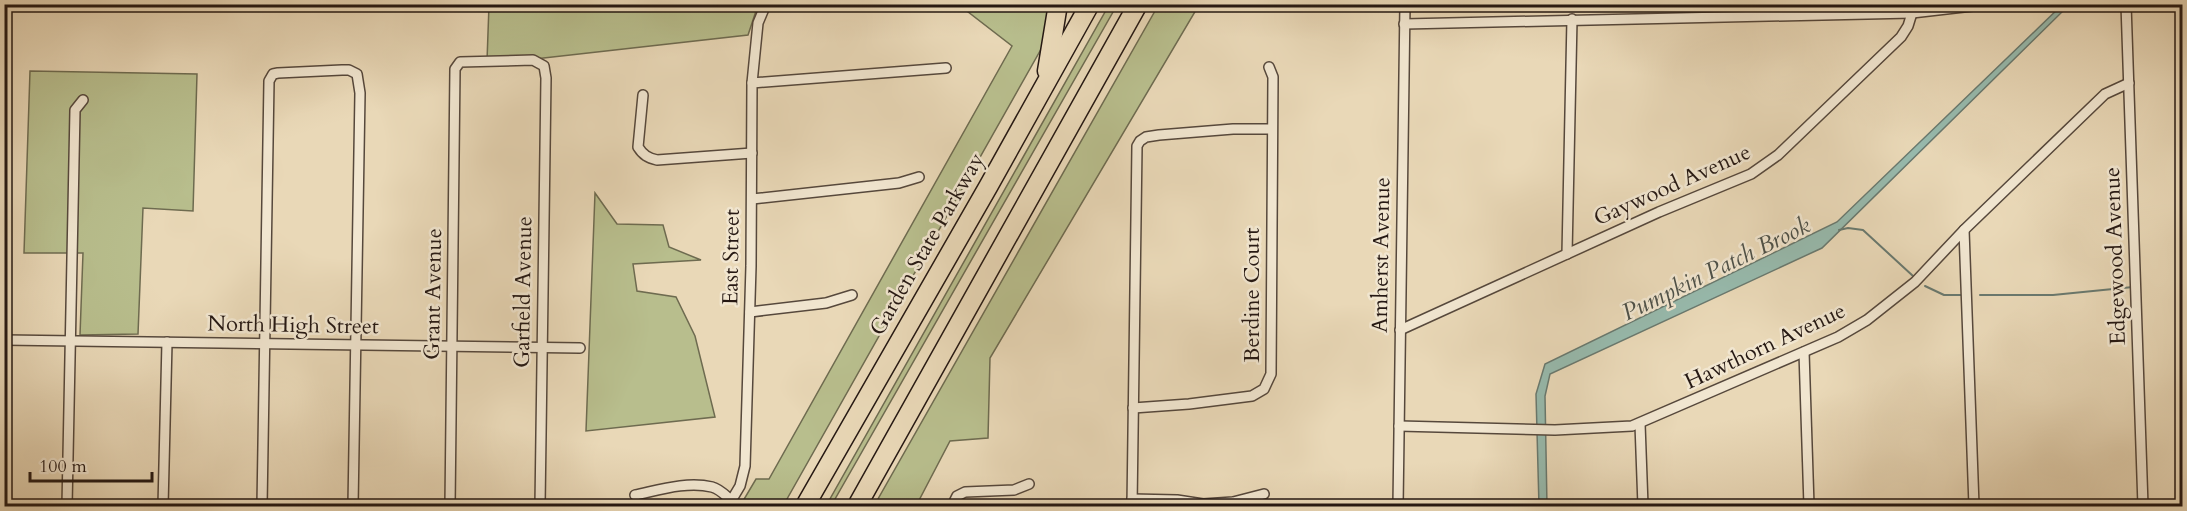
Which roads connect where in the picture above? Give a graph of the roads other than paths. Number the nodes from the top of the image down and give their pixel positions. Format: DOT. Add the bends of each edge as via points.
graph roads {
  1 [pos="62,4"];
  2 [pos="1058,4"];
  3 [pos="1090,4"];
  4 [pos="1138,4"];
  5 [pos="1404,4"];
  6 [pos="1990,4"];
  7 [pos="2126,4"];
  8 [pos="768,5"];
  9 [pos="4,6"];
  10 [pos="1929,8"];
  11 [pos="1912,13"];
  12 [pos="1572,19"];
  13 [pos="1404,24"];
  14 [pos="1269,67"];
  15 [pos="946,68"];
  16 [pos="455,81"];
  17 [pos="752,83"];
  18 [pos="1044,83"];
  19 [pos="2129,83"];
  20 [pos="643,95"];
  21 [pos="83,100"];
  22 [pos="1272,129"];
  23 [pos="752,153"];
  24 [pos="919,177"];
  25 [pos="752,199"];
  26 [pos="1964,230"];
  27 [pos="1567,254"];
  28 [pos="852,295"];
  29 [pos="750,312"];
  30 [pos="1400,330"];
  31 [pos="4,339"];
  32 [pos="71,341"];
  33 [pos="166,342"];
  34 [pos="265,344"];
  35 [pos="356,345"];
  36 [pos="452,346"];
  37 [pos="542,348"];
  38 [pos="580,348"];
  39 [pos="1804,352"];
  40 [pos="1133,408"];
  41 [pos="1640,424"];
  42 [pos="1399,426"];
  43 [pos="1029,484"];
  44 [pos="1264,494"];
  45 [pos="635,495"];
  46 [pos="1132,503"];
  47 [pos="730,504"];
  48 [pos="67,507"];
  49 [pos="163,507"];
  50 [pos="262,507"];
  51 [pos="352,507"];
  52 [pos="450,507"];
  53 [pos="540,507"];
  54 [pos="805,507"];
  55 [pos="857,507"];
  56 [pos="952,507"];
  57 [pos="1398,507"];
  58 [pos="1643,507"];
  59 [pos="1809,507"];
  60 [pos="1974,507"];
  61 [pos="2143,507"];
  1 -- 9 [label="street"];
  2 -- 18 [label="highway"];
  3 -- 18 [label="highway, Garden State Parkway"];
  4 -- 55 [label="highway"];
  5 -- 13 [label="street, Amherst Avenue"];
  6 -- 10 [label="street"];
  7 -- 19 [label="street, Edgewood Avenue"];
  8 -- 17 [label="street, East Street" via="758,23"];
  10 -- 11 [label="street"];
  11 -- 12 [label="street"];
  11 -- 27 [label="street, Gaywood Avenue" via="1901,37 1763,167"];
  12 -- 13 [label="street"];
  12 -- 27 [label="street"];
  13 -- 30 [label="street, Amherst Avenue"];
  14 -- 22 [label="street, Berdine Court" via="1273,77"];
  15 -- 17 [label="street"];
  16 -- 36 [label="street, Grant Avenue"];
  16 -- 37 [label="street, Garfield Avenue" via="455,69 460,62 533,60 544,66"];
  17 -- 23 [label="street, East Street"];
  18 -- 54 [label="highway, Garden State Parkway"];
  19 -- 26 [label="street, Hawthorn Avenue" via="2105,94"];
  19 -- 61 [label="street, Edgewood Avenue"];
  20 -- 23 [label="street" via="638,147 649,158"];
  21 -- 32 [label="street" via="75,110"];
  22 -- 40 [label="street, Berdine Court" via="1269,382 1252,396"];
  22 -- 40 [label="street" via="1202,131 1140,141 1136,154"];
  23 -- 25 [label="street, East Street"];
  24 -- 25 [label="street" via="899,183"];
  25 -- 29 [label="street, East Street"];
  26 -- 39 [label="street, Hawthorn Avenue" via="1891,303 1838,337"];
  26 -- 60 [label="street"];
  27 -- 30 [label="street, Gaywood Avenue"];
  28 -- 29 [label="street" via="826,303"];
  29 -- 47 [label="street, East Street" via="745,466"];
  30 -- 42 [label="street, Amherst Avenue"];
  31 -- 32 [label="street, North High Street"];
  32 -- 33 [label="street, North High Street"];
  32 -- 48 [label="street"];
  33 -- 34 [label="street, North High Street"];
  33 -- 49 [label="street"];
  34 -- 35 [label="street, North High Street"];
  34 -- 35 [label="street" via="270,77 278,73 349,70 357,74 360,93"];
  34 -- 50 [label="street"];
  35 -- 36 [label="street, North High Street"];
  35 -- 51 [label="street"];
  36 -- 37 [label="street, North High Street"];
  36 -- 52 [label="street, Grant Avenue"];
  37 -- 38 [label="street, North High Street"];
  37 -- 53 [label="street, Garfield Avenue"];
  39 -- 41 [label="street, Hawthorn Avenue"];
  39 -- 59 [label="street"];
  40 -- 46 [label="street"];
  41 -- 42 [label="street, Hawthorn Avenue" via="1556,430"];
  41 -- 58 [label="street"];
  42 -- 57 [label="street, Amherst Avenue"];
  43 -- 56 [label="street" via="1014,490 965,492 957,496"];
  44 -- 46 [label="street" via="1233,502"];
  45 -- 47 [label="street" via="701,486 712,488"];
}
